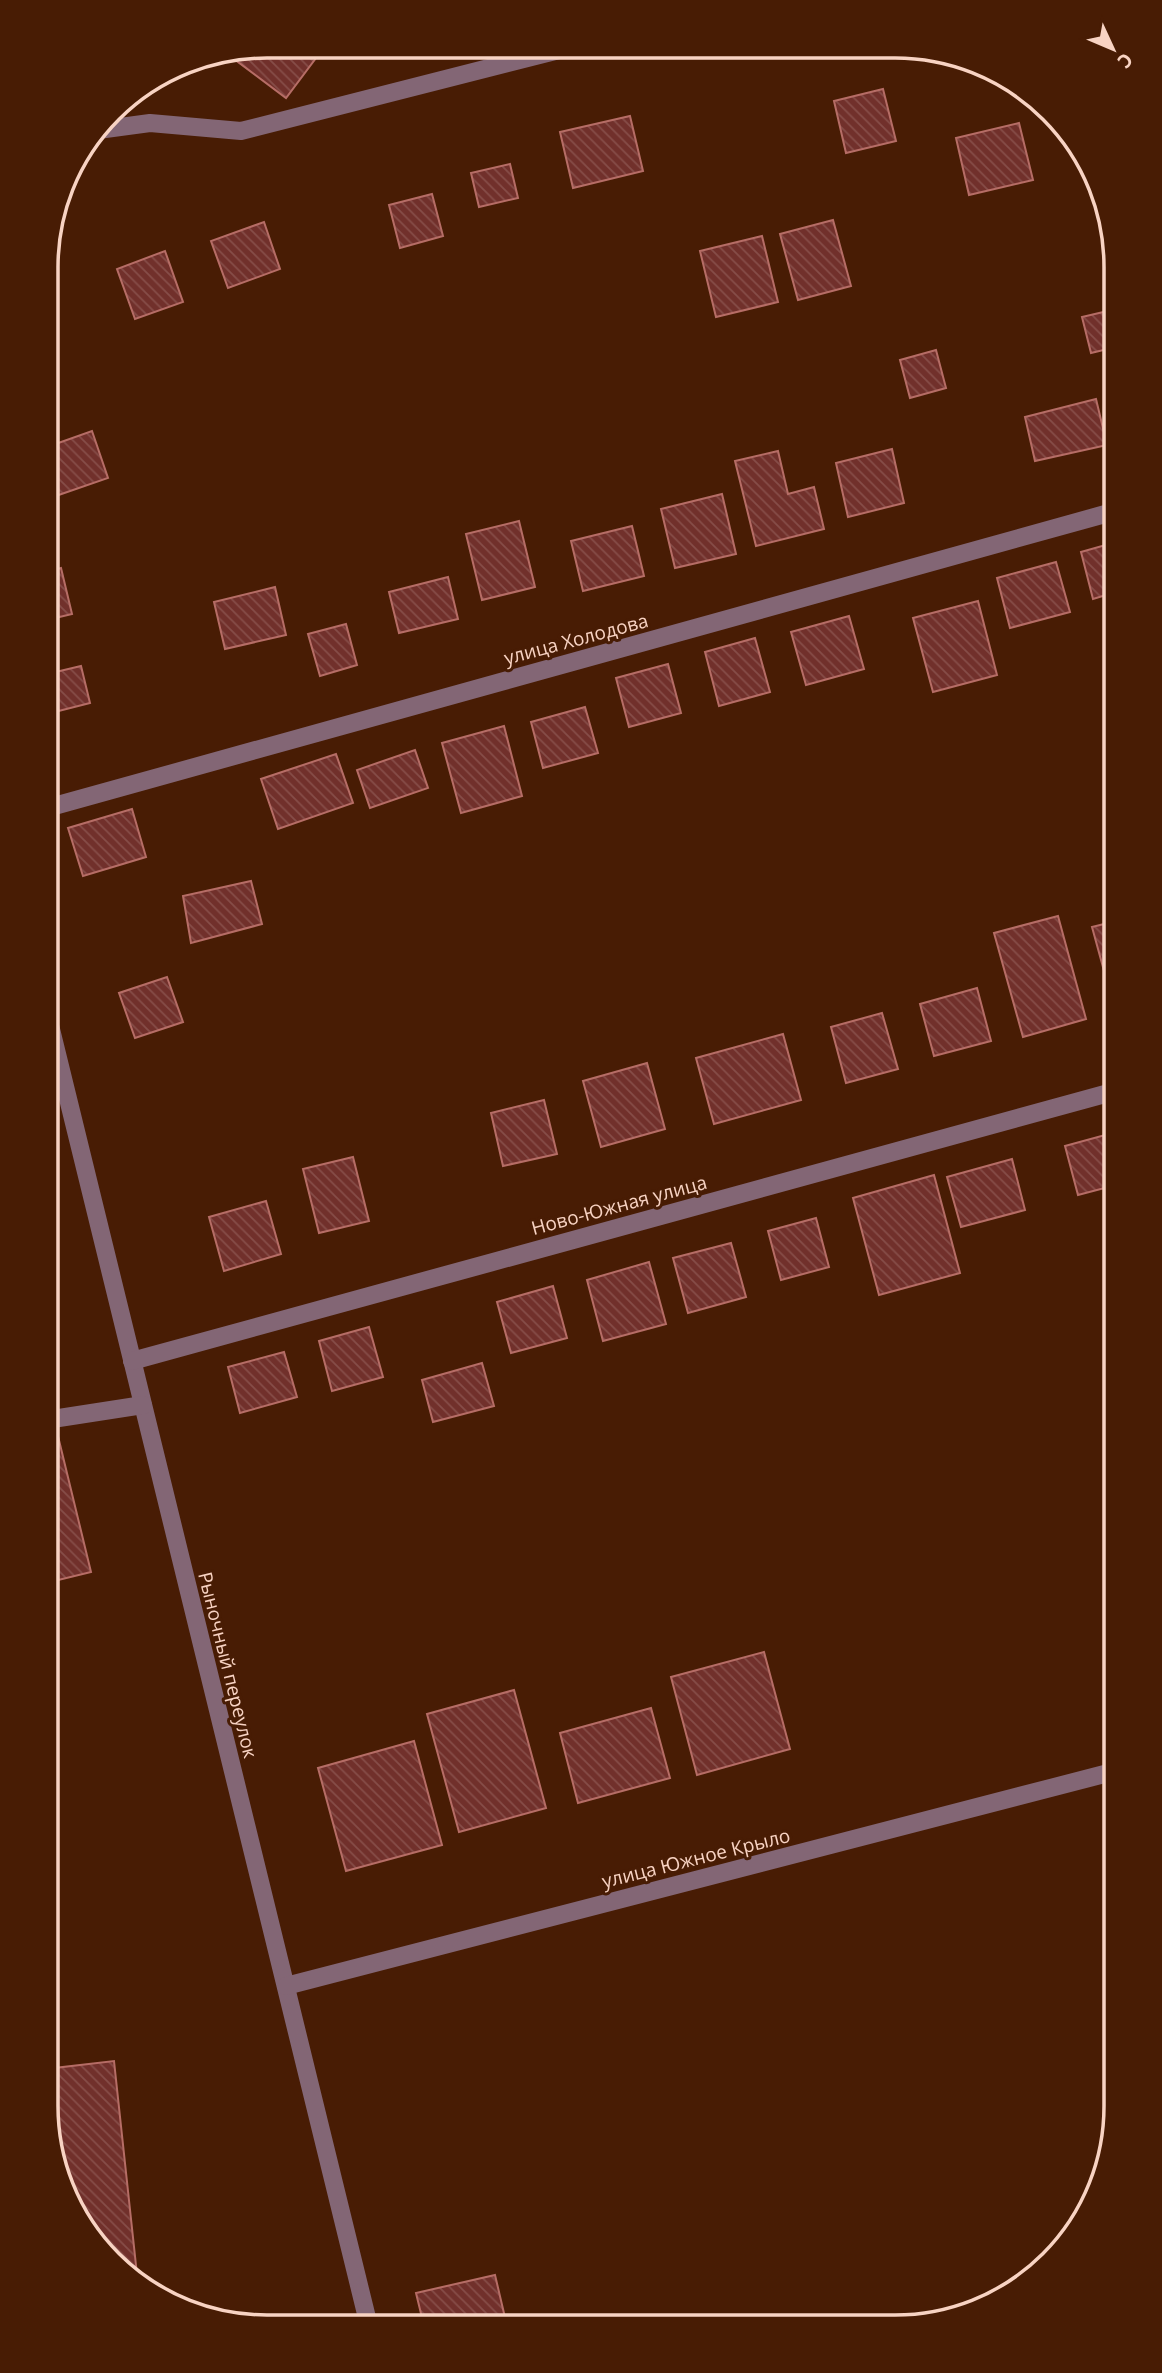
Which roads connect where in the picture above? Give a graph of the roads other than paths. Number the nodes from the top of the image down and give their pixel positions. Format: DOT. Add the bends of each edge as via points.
graph roads {
  1 [pos="527,58"];
  2 [pos="111,128"];
  3 [pos="1104,514"];
  4 [pos="58,805"];
  5 [pos="58,1058"];
  6 [pos="1104,1094"];
  7 [pos="132,1361"];
  8 [pos="143,1405"];
  9 [pos="58,1418"];
  10 [pos="1104,1774"];
  11 [pos="286,1986"];
  12 [pos="366,2315"];
  1 -- 2 [label="street" via="241,131 150,123"];
  3 -- 4 [label="street, улица Холодова"];
  5 -- 7 [label="street, Рыночный переулок"];
  6 -- 7 [label="street, Ново-Южная улица"];
  7 -- 8 [label="street, Рыночный переулок"];
  8 -- 9 [label="street"];
  8 -- 11 [label="street, Рыночный переулок"];
  10 -- 11 [label="street, улица Южное Крыло"];
  11 -- 12 [label="street, Рыночный переулок"];
}
